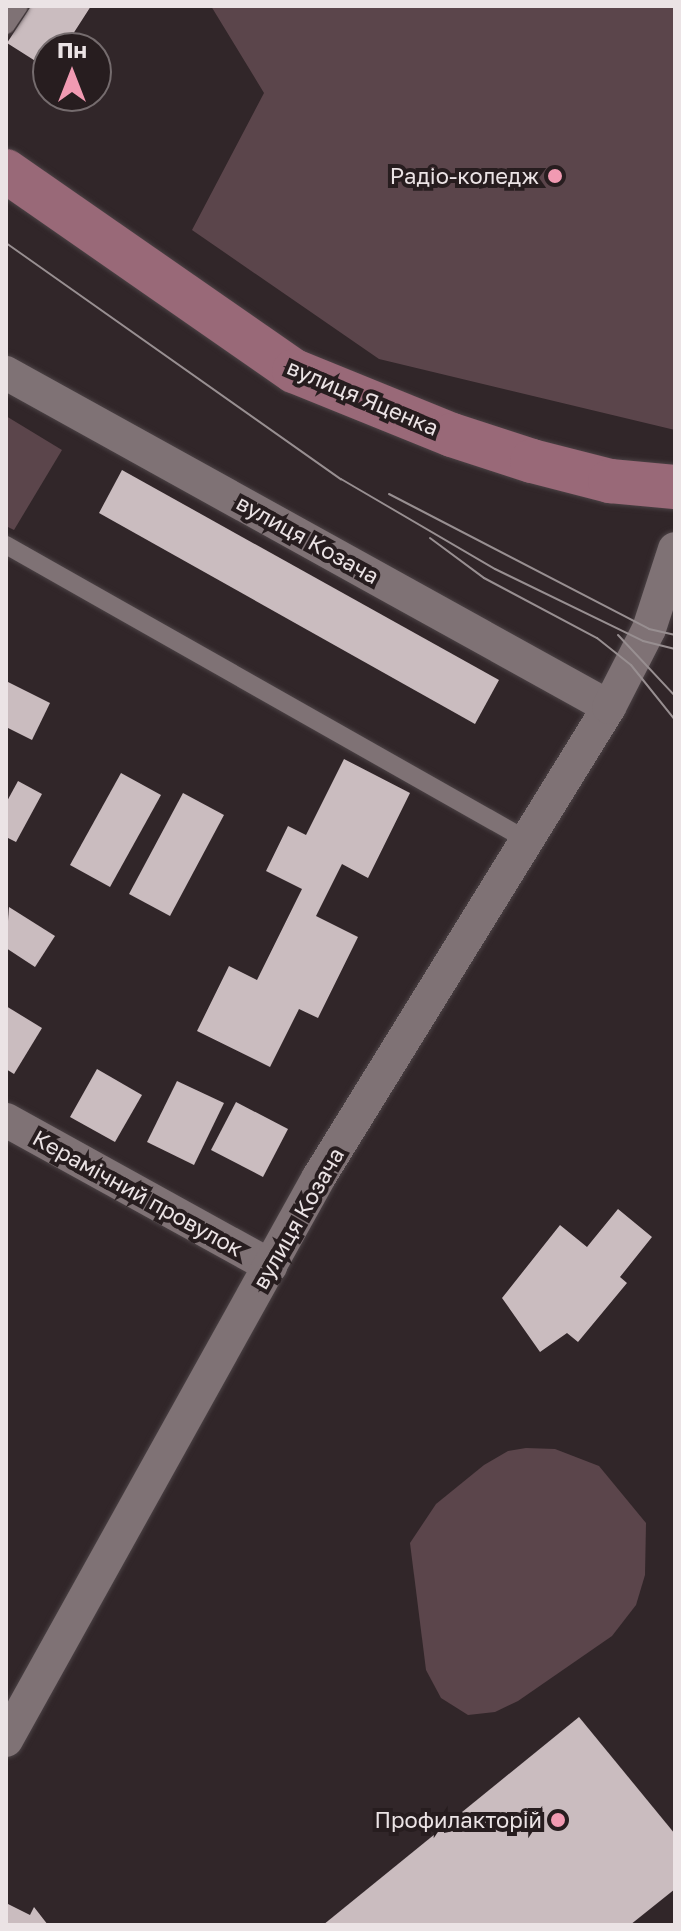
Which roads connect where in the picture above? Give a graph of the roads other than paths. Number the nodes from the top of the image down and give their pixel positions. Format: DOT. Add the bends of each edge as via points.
graph roads {
  1 [pos="19,6"];
  2 [pos="6,25"];
  3 [pos="6,171"];
  4 [pos="6,373"];
  5 [pos="675,487"];
  6 [pos="6,545"];
  7 [pos="675,549"];
  8 [pos="609,707"];
  9 [pos="525,839"];
  10 [pos="6,1120"];
  11 [pos="270,1266"];
  12 [pos="6,1740"];
  1 -- 2 [label="lane"];
  3 -- 5 [label="main road, вулиця Яценка" via="294,371 532,461 610,481"];
  4 -- 8 [label="street, вулиця Козача"];
  6 -- 9 [label="lane"];
  7 -- 8 [label="street, вулиця Козача" via="649,629"];
  8 -- 9 [label="street, вулиця Козача"];
  9 -- 11 [label="street, вулиця Козача"];
  10 -- 11 [label="street, Керамічний провулок"];
  11 -- 12 [label="street, вулиця Козача"];
}
